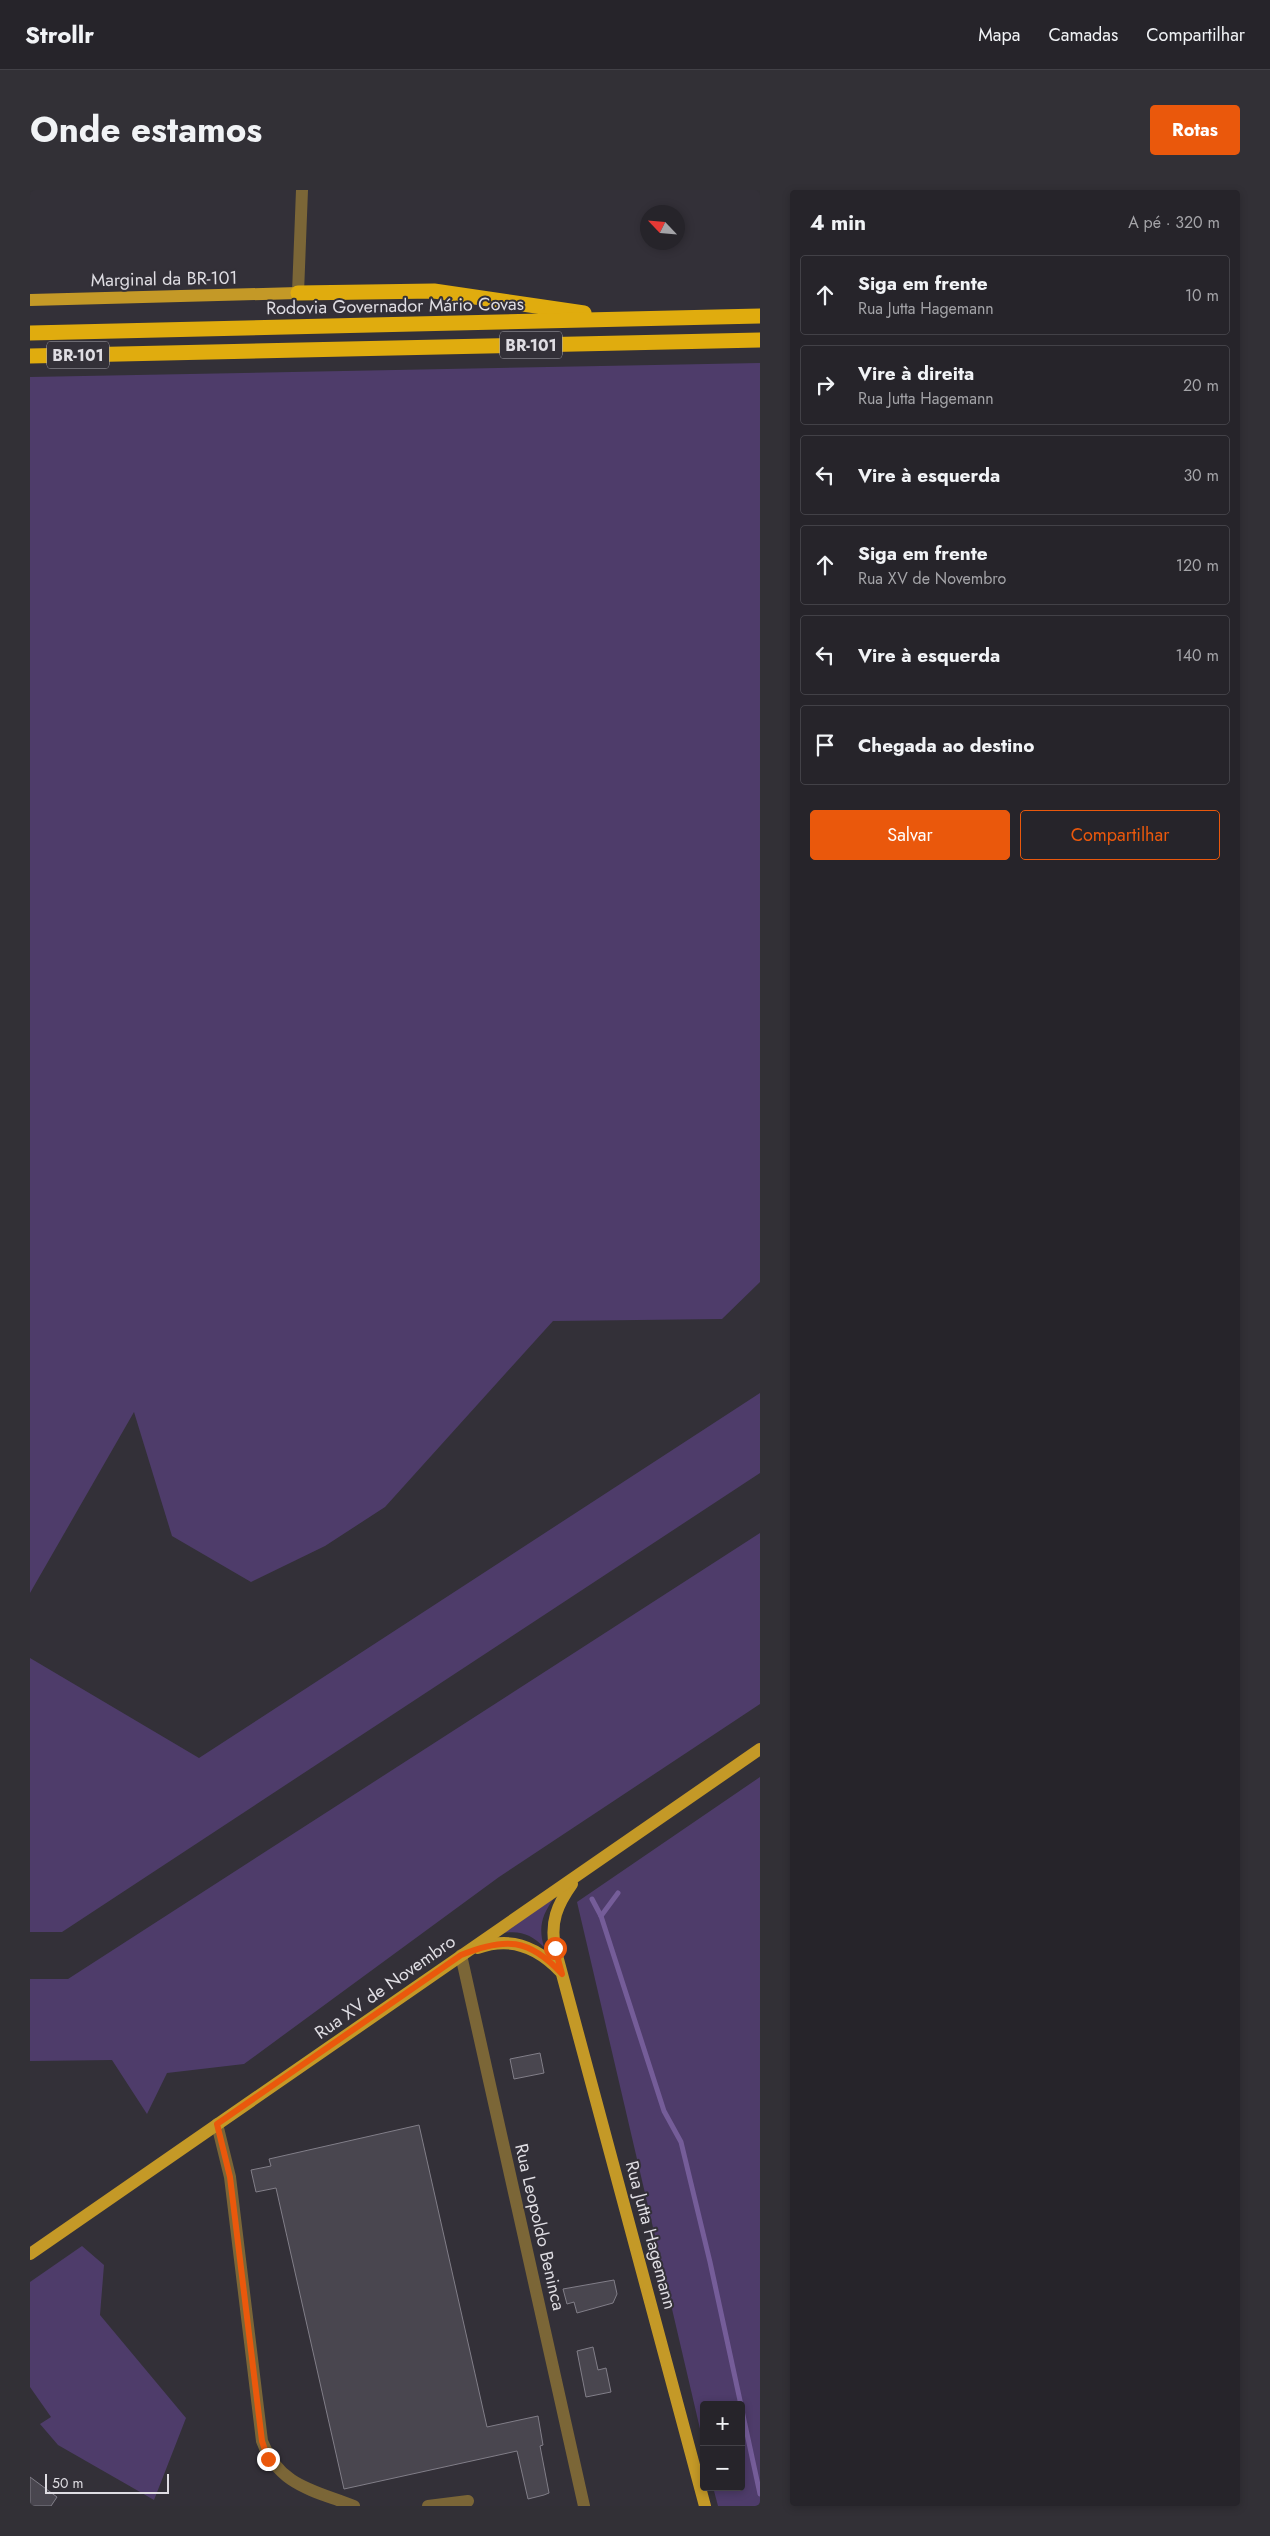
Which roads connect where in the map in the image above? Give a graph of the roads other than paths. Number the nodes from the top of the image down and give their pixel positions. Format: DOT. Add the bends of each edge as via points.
graph roads {
  1 [pos="302,190"];
  2 [pos="298,293"];
  3 [pos="30,300"];
  4 [pos="760,316"];
  5 [pos="620,319"];
  6 [pos="30,333"];
  7 [pos="760,340"];
  8 [pos="30,356"];
  9 [pos="760,1749"];
  10 [pos="578,1876"];
  11 [pos="461,1955"];
  12 [pos="562,1974"];
  13 [pos="217,2124"];
  14 [pos="30,2254"];
  15 [pos="468,2501"];
  16 [pos="354,2506"];
  17 [pos="428,2506"];
  18 [pos="584,2506"];
  19 [pos="705,2506"];
  1 -- 2 [label="street"];
  2 -- 3 [label="main road, Marginal da BR-101"];
  2 -- 5 [label="highway" via="434,291"];
  4 -- 5 [label="highway, Rodovia Governador Mário Covas / BR-101"];
  5 -- 6 [label="highway, Rodovia Governador Mário Covas / BR-101"];
  7 -- 8 [label="highway, BR-101"];
  9 -- 10 [label="main road, Rua XV de Novembro"];
  10 -- 11 [label="main road, Rua XV de Novembro"];
  10 -- 12 [label="main road, Rua Jutta Hagemann" via="562,1898 554,1917 552,1933"];
  11 -- 12 [label="main road, Rua Jutta Hagemann" via="484,1946 506,1942 518,1944 547,1957"];
  11 -- 13 [label="main road, Rua XV de Novembro"];
  11 -- 18 [label="street, Rua Leopoldo Beninca"];
  12 -- 19 [label="main road, Rua Jutta Hagemann"];
  13 -- 14 [label="main road, Rua XV de Novembro"];
  13 -- 16 [label="street" via="230,2177 262,2441 268,2459 294,2483"];
  15 -- 17 [label="street"];
}
